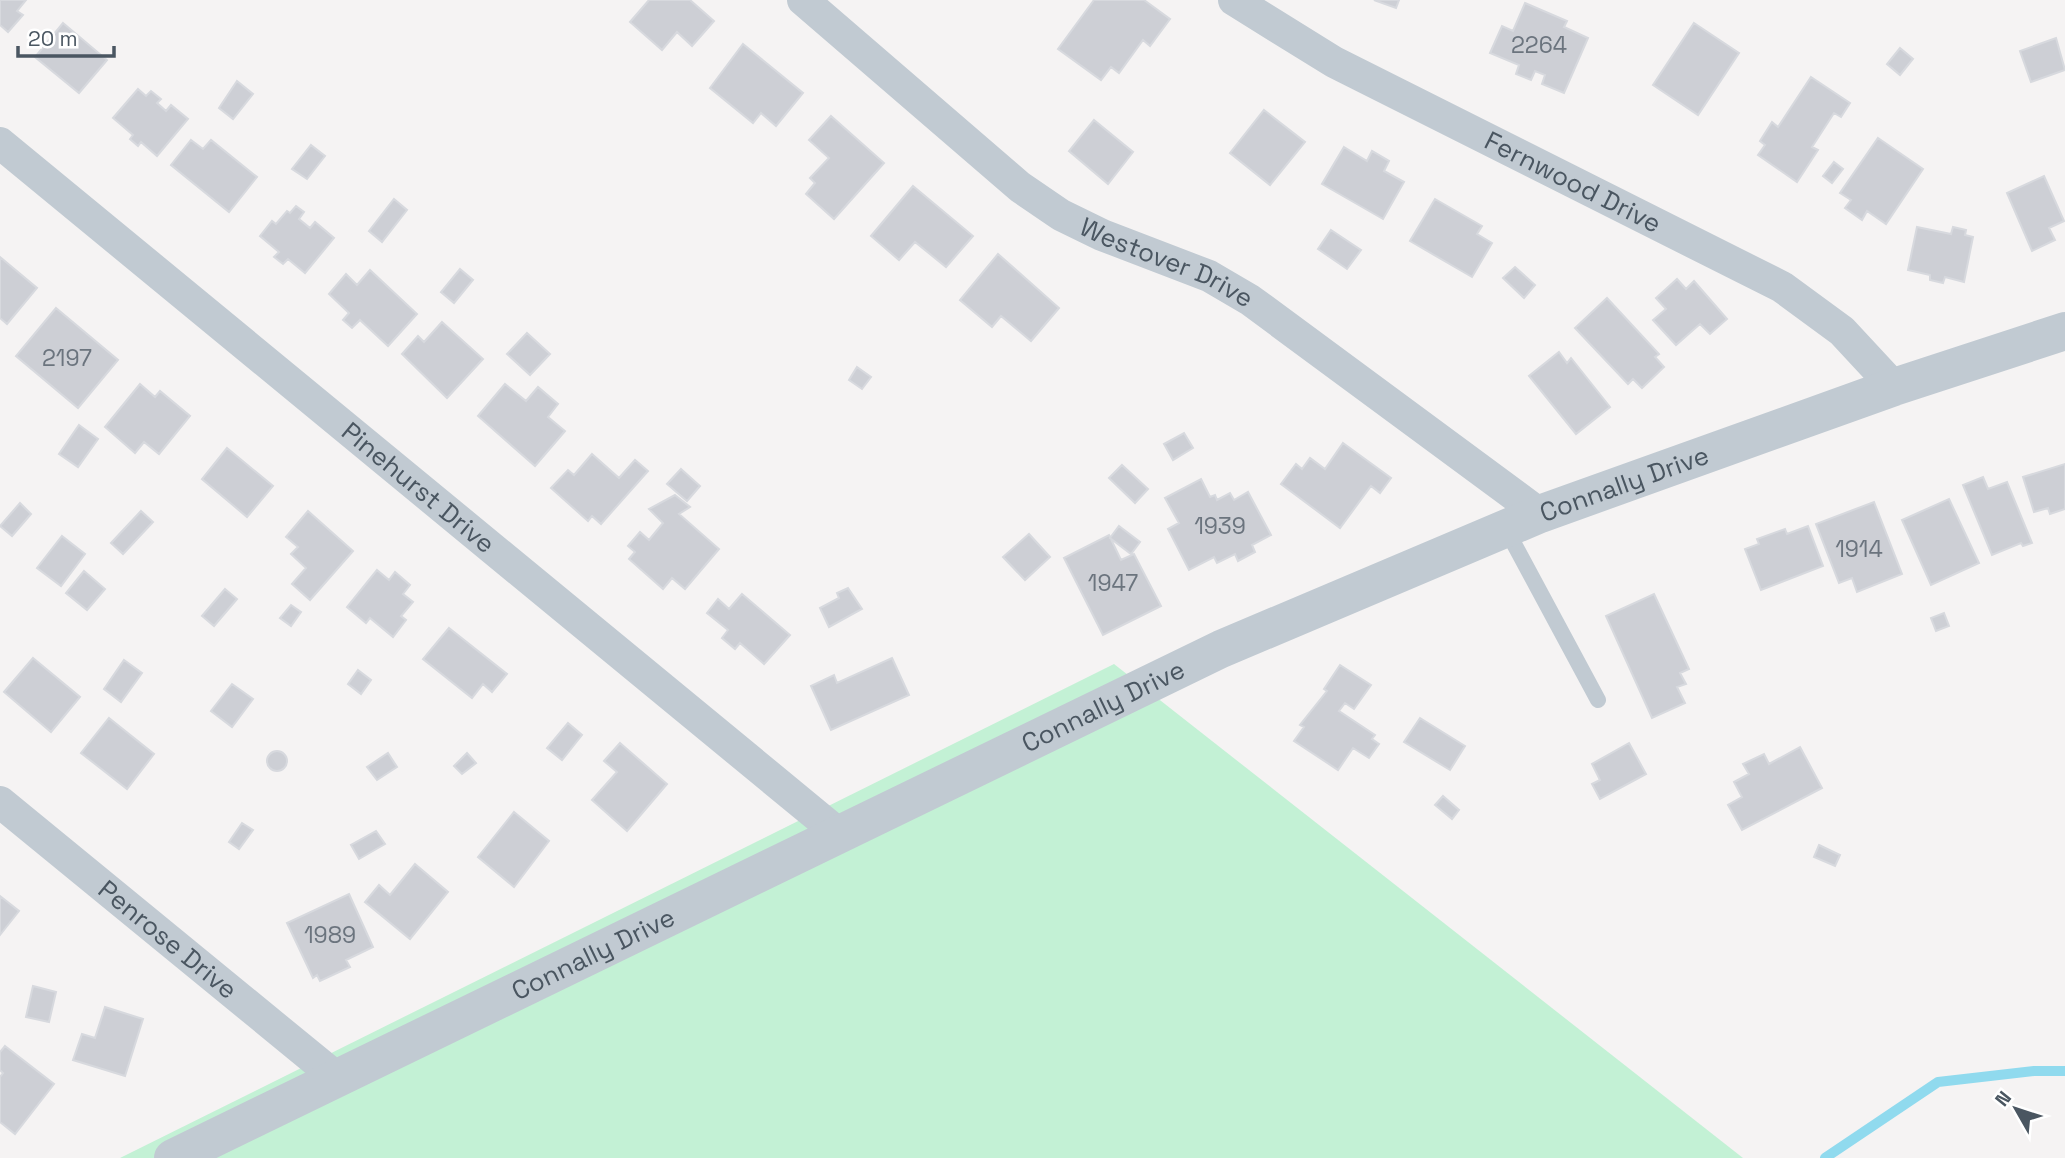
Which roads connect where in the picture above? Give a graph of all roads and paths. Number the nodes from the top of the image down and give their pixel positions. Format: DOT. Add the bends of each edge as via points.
graph roads {
  1 [pos="803,0"];
  2 [pos="1234,0"];
  3 [pos="0,143"];
  4 [pos="2065,331"];
  5 [pos="1894,387"];
  6 [pos="1523,521"];
  7 [pos="1598,700"];
  8 [pos="0,802"];
  9 [pos="838,833"];
  10 [pos="337,1078"];
  11 [pos="173,1158"];
  1 -- 6 [label="street, Westover Drive" via="1020,187 1102,236 1209,276 1250,300"];
  2 -- 5 [label="street, Fernwood Drive" via="1334,62 1782,287 1842,331"];
  3 -- 9 [label="street, Pinehurst Drive"];
  4 -- 5 [label="street, Connally Drive"];
  5 -- 6 [label="street, Connally Drive"];
  6 -- 7 [label="lane"];
  6 -- 9 [label="street, Connally Drive" via="1221,649"];
  8 -- 10 [label="street, Penrose Drive"];
  9 -- 10 [label="street, Connally Drive"];
  10 -- 11 [label="street, Connally Drive"];
}
